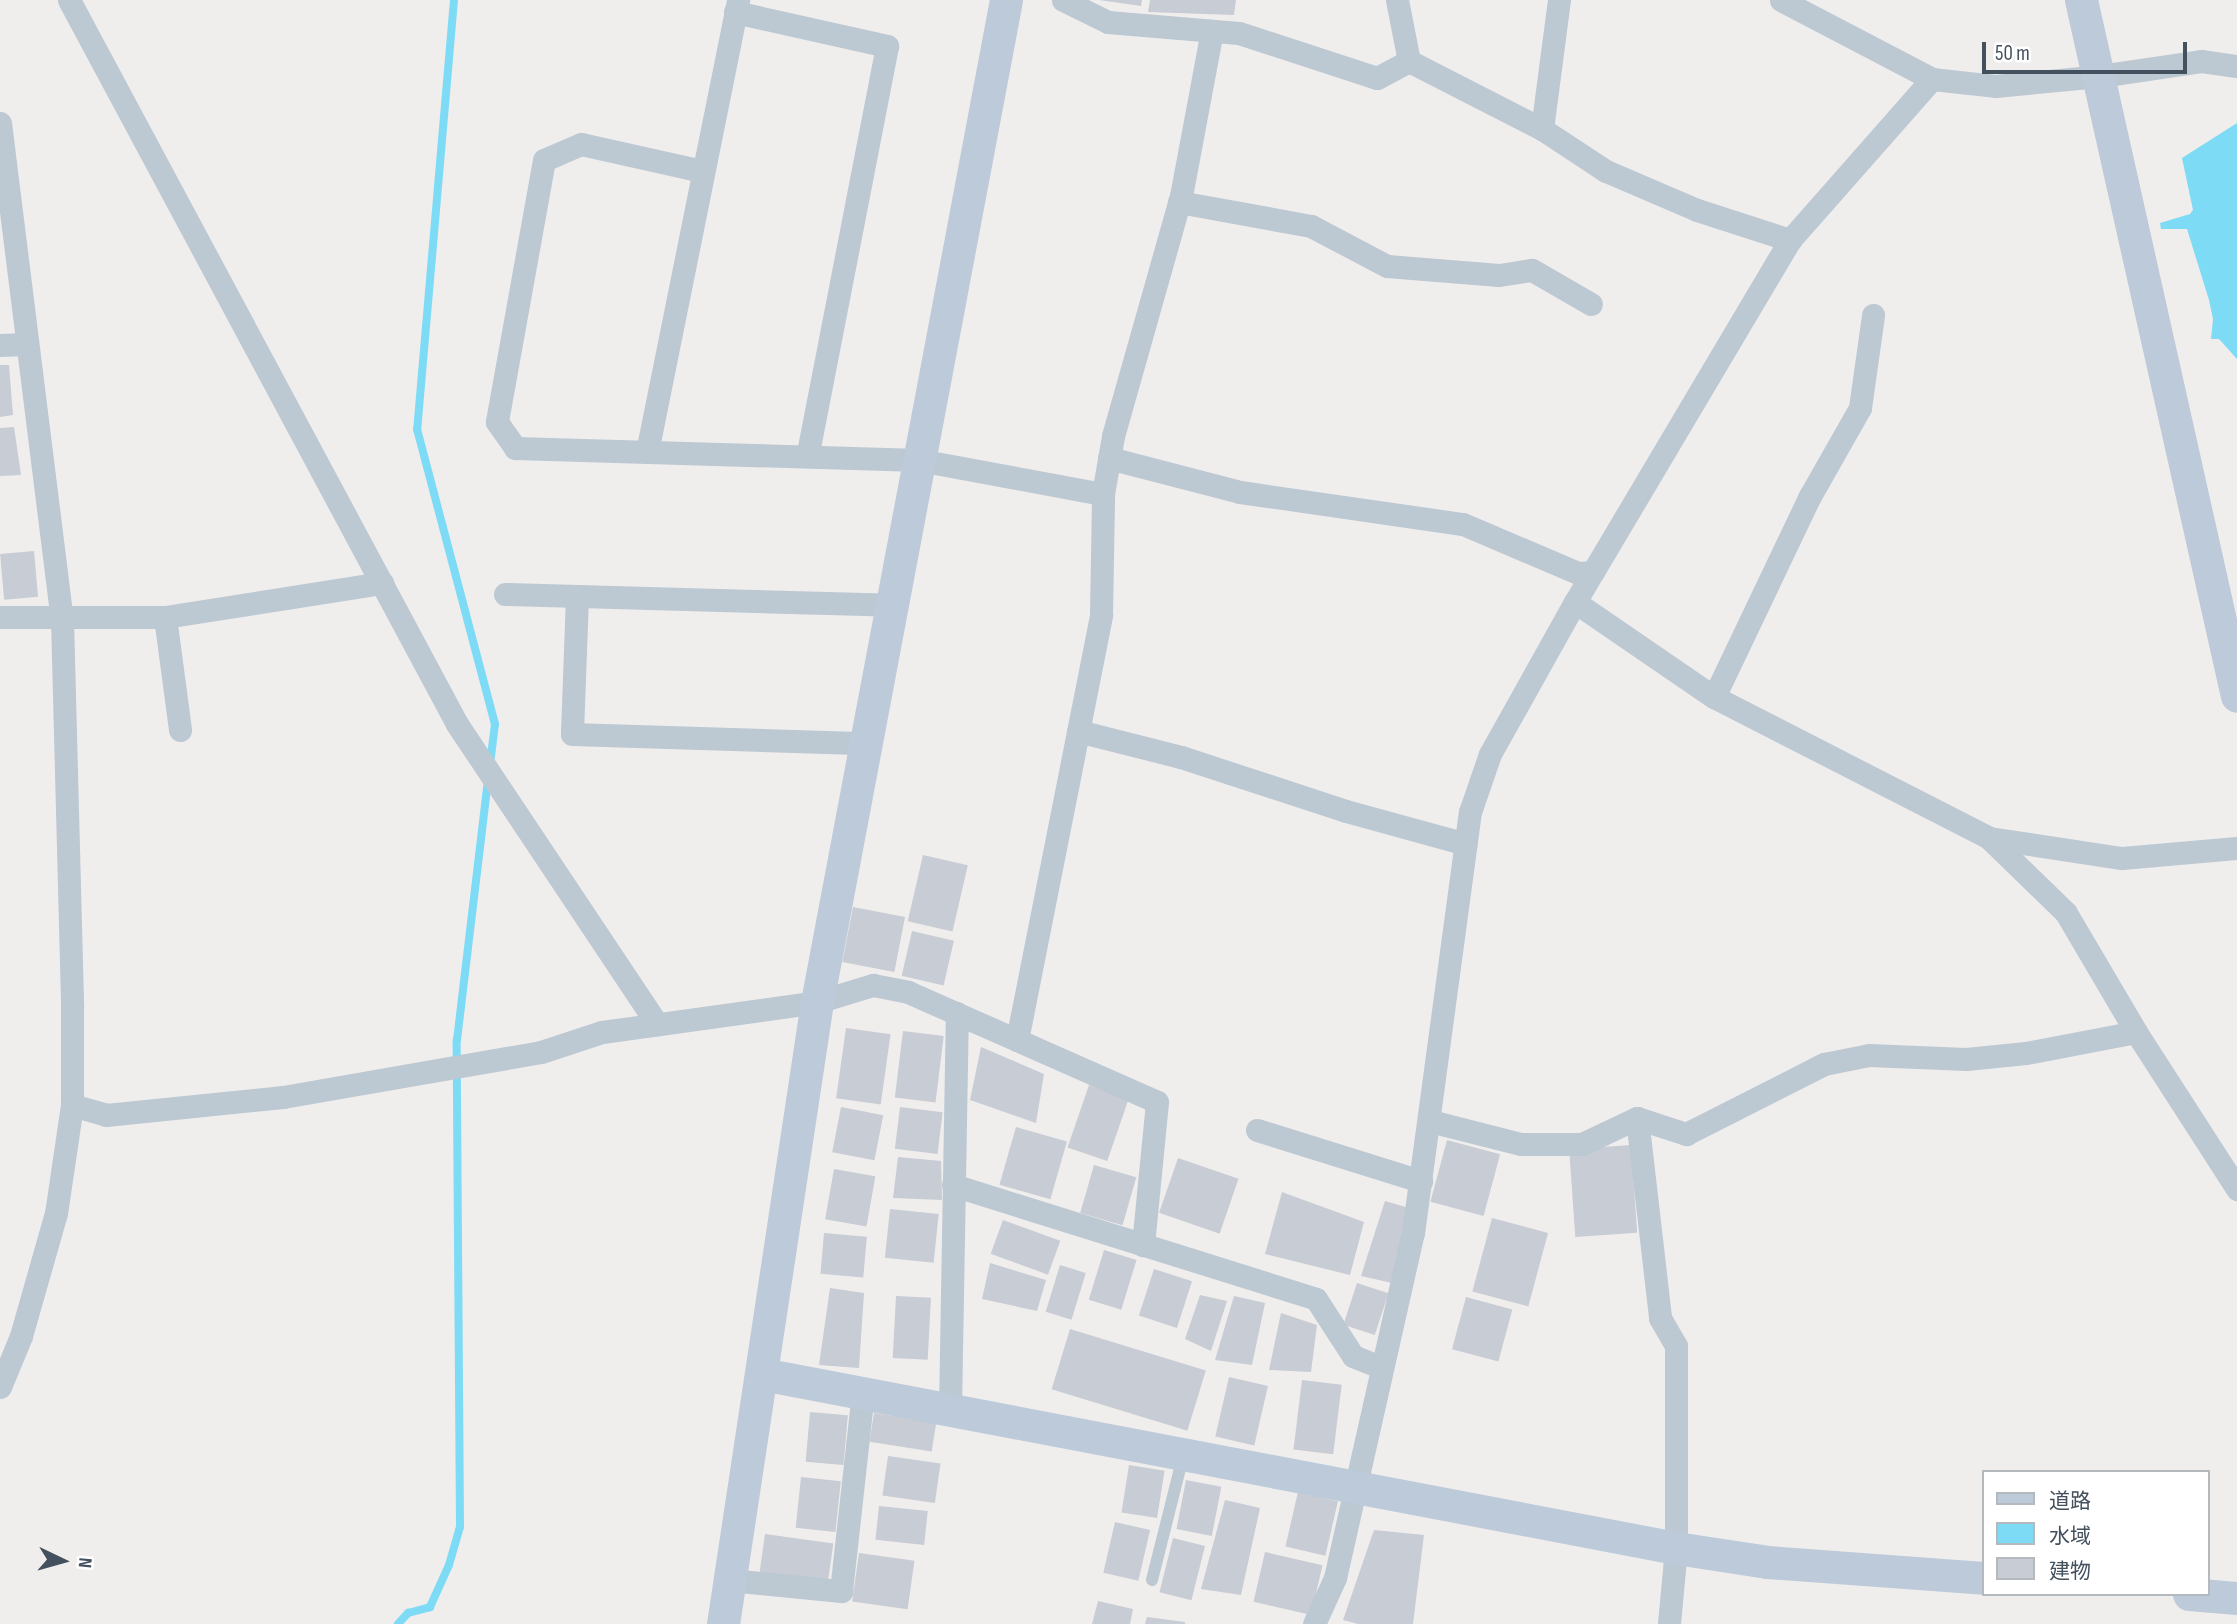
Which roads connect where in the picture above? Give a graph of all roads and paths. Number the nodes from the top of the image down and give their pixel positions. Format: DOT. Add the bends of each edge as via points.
graph roads {
  1 [pos="69,0"];
  2 [pos="1006,0"];
  3 [pos="1063,0"];
  4 [pos="1397,0"];
  5 [pos="1559,0"];
  6 [pos="1781,0"];
  7 [pos="2081,0"];
  8 [pos="736,6"];
  9 [pos="1212,31"];
  10 [pos="1409,61"];
  11 [pos="2237,66"];
  12 [pos="2100,76"];
  13 [pos="1932,79"];
  14 [pos="0,123"];
  15 [pos="1542,129"];
  16 [pos="702,171"];
  17 [pos="1179,202"];
  18 [pos="1790,240"];
  19 [pos="1591,304"];
  20 [pos="1873,315"];
  21 [pos="27,344"];
  22 [pos="0,345"];
  23 [pos="647,452"];
  24 [pos="807,456"];
  25 [pos="1109,458"];
  26 [pos="919,460"];
  27 [pos="1103,494"];
  28 [pos="1593,572"];
  29 [pos="382,583"];
  30 [pos="505,594"];
  31 [pos="577,596"];
  32 [pos="1576,602"];
  33 [pos="892,605"];
  34 [pos="0,617"];
  35 [pos="165,617"];
  36 [pos="62,620"];
  37 [pos="2237,695"];
  38 [pos="1714,697"];
  39 [pos="180,730"];
  40 [pos="1078,731"];
  41 [pos="866,743"];
  42 [pos="1989,838"];
  43 [pos="1466,844"];
  44 [pos="2237,848"];
  45 [pos="817,1002"];
  46 [pos="957,1013"];
  47 [pos="657,1024"];
  48 [pos="2136,1032"];
  49 [pos="1017,1040"];
  50 [pos="72,1105"];
  51 [pos="1637,1118"];
  52 [pos="1430,1121"];
  53 [pos="1257,1130"];
  54 [pos="1420,1181"];
  55 [pos="953,1185"];
  56 [pos="2237,1189"];
  57 [pos="1143,1245"];
  58 [pos="1380,1367"];
  59 [pos="762,1374"];
  60 [pos="0,1387"];
  61 [pos="863,1393"];
  62 [pos="950,1409"];
  63 [pos="1184,1453"];
  64 [pos="1357,1485"];
  65 [pos="1676,1548"];
  66 [pos="1982,1578"];
  67 [pos="730,1580"];
  68 [pos="1153,1580"];
  69 [pos="2209,1596"];
  70 [pos="2237,1598"];
  71 [pos="723,1624"];
  72 [pos="1314,1624"];
  73 [pos="1670,1624"];
  1 -- 29 [label="street"];
  2 -- 26 [label="street"];
  3 -- 9 [label="street" via="1108,22"];
  4 -- 10 [label="street"];
  5 -- 15 [label="street"];
  6 -- 13 [label="street"];
  7 -- 12 [label="street"];
  8 -- 16 [label="street"];
  8 -- 24 [label="street" via="887,46"];
  9 -- 10 [label="street" via="1239,33 1377,78"];
  9 -- 17 [label="street"];
  10 -- 15 [label="street"];
  11 -- 12 [label="street" via="2201,61"];
  12 -- 13 [label="street" via="1995,86"];
  12 -- 37 [label="street"];
  13 -- 18 [label="street"];
  14 -- 21 [label="street"];
  15 -- 18 [label="street" via="1606,171 1698,210"];
  16 -- 23 [label="street"];
  16 -- 23 [label="street" via="581,144 544,160 497,422 514,448"];
  17 -- 19 [label="street" via="1311,226 1387,267 1499,275 1532,270"];
  17 -- 25 [label="street"];
  18 -- 28 [label="street"];
  20 -- 38 [label="street" via="1860,408 1810,496"];
  21 -- 22 [label="street"];
  21 -- 36 [label="street"];
  23 -- 24 [label="street"];
  24 -- 26 [label="street"];
  25 -- 27 [label="street"];
  25 -- 28 [label="street" via="1240,492 1463,524 1578,573"];
  26 -- 27 [label="street"];
  26 -- 33 [label="street"];
  27 -- 40 [label="street" via="1101,614"];
  28 -- 32 [label="street"];
  29 -- 35 [label="street"];
  29 -- 47 [label="street" via="457,724"];
  30 -- 31 [label="street"];
  31 -- 33 [label="street"];
  31 -- 41 [label="street" via="572,734"];
  32 -- 38 [label="street"];
  32 -- 43 [label="street" via="1490,754 1470,812"];
  33 -- 41 [label="street"];
  34 -- 36 [label="street"];
  35 -- 36 [label="street"];
  35 -- 39 [label="street"];
  36 -- 50 [label="street"];
  38 -- 42 [label="street"];
  40 -- 43 [label="street" via="1181,757"];
  40 -- 49 [label="street"];
  41 -- 45 [label="street"];
  42 -- 44 [label="street" via="2122,858"];
  42 -- 48 [label="street" via="2066,913"];
  43 -- 52 [label="street"];
  45 -- 46 [label="street" via="873,985 908,992"];
  45 -- 47 [label="street"];
  45 -- 59 [label="street"];
  46 -- 49 [label="street"];
  46 -- 55 [label="street"];
  47 -- 50 [label="street" via="602,1032 541,1052 283,1097 106,1115"];
  48 -- 51 [label="street" via="2026,1053 1966,1059 1869,1055 1824,1064 1686,1134"];
  48 -- 56 [label="street"];
  49 -- 57 [label="street" via="1157,1102"];
  50 -- 60 [label="street" via="56,1213 21,1336"];
  51 -- 52 [label="street" via="1582,1144 1521,1144"];
  51 -- 65 [label="street" via="1661,1318 1676,1346"];
  52 -- 54 [label="street"];
  53 -- 54 [label="street"];
  54 -- 58 [label="street" via="1413,1233"];
  55 -- 57 [label="street"];
  55 -- 62 [label="street"];
  57 -- 58 [label="street" via="1316,1299 1353,1356"];
  58 -- 64 [label="street"];
  59 -- 61 [label="street"];
  59 -- 67 [label="street"];
  61 -- 62 [label="street"];
  61 -- 67 [label="street" via="841,1591"];
  62 -- 63 [label="street"];
  63 -- 64 [label="street"];
  63 -- 68 [label="lane"];
  64 -- 65 [label="street"];
  64 -- 72 [label="street" via="1335,1578"];
  65 -- 66 [label="street" via="1767,1562"];
  65 -- 73 [label="street"];
  67 -- 71 [label="street"];
  69 -- 70 [label="street"];
}
